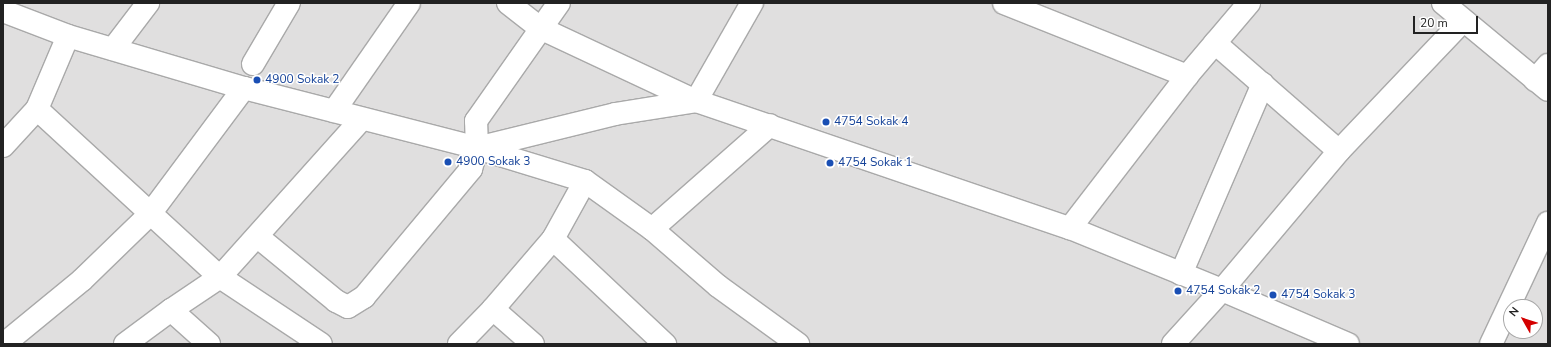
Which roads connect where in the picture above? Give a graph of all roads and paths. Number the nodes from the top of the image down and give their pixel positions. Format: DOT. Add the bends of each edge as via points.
graph roads {
  1 [pos="17,3"];
  2 [pos="148,3"];
  3 [pos="289,3"];
  4 [pos="409,3"];
  5 [pos="508,3"];
  6 [pos="559,3"];
  7 [pos="752,3"];
  8 [pos="1004,3"];
  9 [pos="1249,3"];
  10 [pos="1443,3"];
  11 [pos="3,11"];
  12 [pos="1463,21"];
  13 [pos="48,27"];
  14 [pos="540,28"];
  15 [pos="68,36"];
  16 [pos="1215,43"];
  17 [pos="113,49"];
  18 [pos="253,64"];
  19 [pos="1187,76"];
  20 [pos="1544,78"];
  21 [pos="1263,84"];
  22 [pos="244,88"];
  23 [pos="696,101"];
  24 [pos="37,109"];
  25 [pos="334,112"];
  26 [pos="362,120"];
  27 [pos="770,125"];
  28 [pos="3,146"];
  29 [pos="477,148"];
  30 [pos="1339,151"];
  31 [pos="585,181"];
  32 [pos="150,214"];
  33 [pos="1548,223"];
  34 [pos="1070,228"];
  35 [pos="652,229"];
  36 [pos="258,236"];
  37 [pos="553,239"];
  38 [pos="1181,274"];
  39 [pos="220,277"];
  40 [pos="1222,290"];
  41 [pos="493,309"];
  42 [pos="171,310"];
  43 [pos="5,342"];
  44 [pos="125,344"];
  45 [pos="209,344"];
  46 [pos="321,344"];
  47 [pos="459,344"];
  48 [pos="533,344"];
  49 [pos="664,344"];
  50 [pos="798,344"];
  51 [pos="1173,344"];
  52 [pos="1348,344"];
  53 [pos="1491,344"];
  1 -- 13 [label="street"];
  2 -- 17 [label="street"];
  3 -- 18 [label="street"];
  4 -- 25 [label="street"];
  5 -- 14 [label="street"];
  6 -- 14 [label="street"];
  7 -- 23 [label="street"];
  8 -- 19 [label="street"];
  9 -- 16 [label="street"];
  10 -- 12 [label="street"];
  11 -- 13 [label="street"];
  12 -- 20 [label="street"];
  12 -- 30 [label="street"];
  13 -- 15 [label="street"];
  14 -- 23 [label="street"];
  14 -- 29 [label="street" via="476,121"];
  15 -- 17 [label="street"];
  15 -- 24 [label="street"];
  16 -- 19 [label="street"];
  16 -- 21 [label="street"];
  17 -- 22 [label="street"];
  19 -- 34 [label="street"];
  21 -- 30 [label="street"];
  21 -- 38 [label="street"];
  22 -- 25 [label="street"];
  22 -- 32 [label="street"];
  23 -- 27 [label="street"];
  23 -- 29 [label="street" via="614,114"];
  24 -- 28 [label="street"];
  24 -- 32 [label="street"];
  25 -- 26 [label="street"];
  26 -- 29 [label="street"];
  26 -- 36 [label="street"];
  27 -- 34 [label="street"];
  27 -- 35 [label="street"];
  29 -- 31 [label="street"];
  29 -- 36 [label="street" via="471,169 364,297 348,307 336,301"];
  30 -- 40 [label="street"];
  31 -- 35 [label="street"];
  31 -- 37 [label="street"];
  32 -- 39 [label="street"];
  32 -- 43 [label="street" via="82,280"];
  33 -- 53 [label="street"];
  34 -- 38 [label="street"];
  35 -- 50 [label="street" via="718,286"];
  36 -- 39 [label="street"];
  37 -- 41 [label="street"];
  37 -- 49 [label="street"];
  38 -- 40 [label="street"];
  39 -- 42 [label="street"];
  39 -- 46 [label="street"];
  40 -- 51 [label="street"];
  40 -- 52 [label="street"];
  41 -- 47 [label="street"];
  41 -- 48 [label="street"];
  42 -- 44 [label="street"];
  42 -- 45 [label="street"];
}
